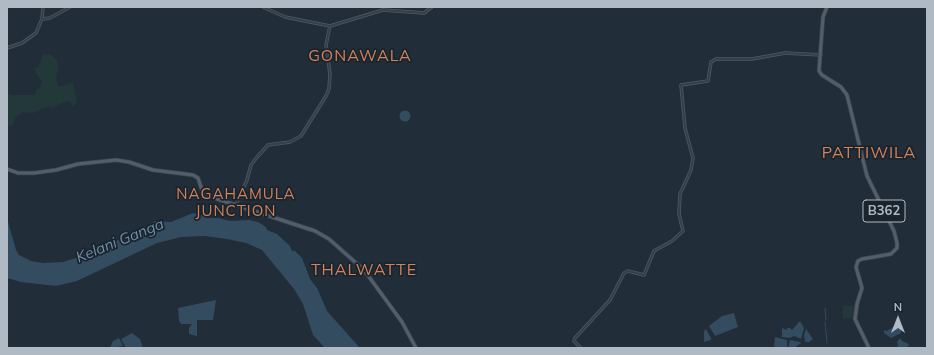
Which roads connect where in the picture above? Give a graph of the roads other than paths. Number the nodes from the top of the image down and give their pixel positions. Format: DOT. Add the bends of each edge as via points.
graph roads {
  1 [pos="43,7"];
  2 [pos="70,7"];
  3 [pos="263,7"];
  4 [pos="432,7"];
  5 [pos="827,7"];
  6 [pos="42,18"];
  7 [pos="330,26"];
  8 [pos="7,48"];
  9 [pos="821,56"];
  10 [pos="7,169"];
  11 [pos="236,204"];
  12 [pos="416,348"];
  13 [pos="581,348"];
  14 [pos="869,348"];
  1 -- 6 [label="street"];
  2 -- 6 [label="street" via="50,18"];
  3 -- 7 [label="street" via="285,17"];
  4 -- 7 [label="street" via="424,13 385,9"];
  5 -- 9 [label="main road" via="822,25"];
  6 -- 8 [label="street" via="32,36 16,46"];
  7 -- 11 [label="street" via="326,42 330,74 326,96 301,136 290,142 268,145 258,156 251,165"];
  9 -- 13 [label="street" via="785,53 752,59 716,59 711,62 708,81 681,85 685,128 693,158 680,194 679,214 683,231 654,251 644,274 628,271 624,273 610,300 574,338"];
  9 -- 14 [label="main road, B362" via="820,73 841,87 849,102 867,174 894,231 897,243 897,248 891,254 862,259 857,264 857,274 862,288 855,319"];
  10 -- 11 [label="main road" via="18,173 34,173 81,163 122,161 153,170 193,175 198,178 205,194"];
  11 -- 12 [label="main road" via="315,231 329,239 364,270 402,322"];
}
